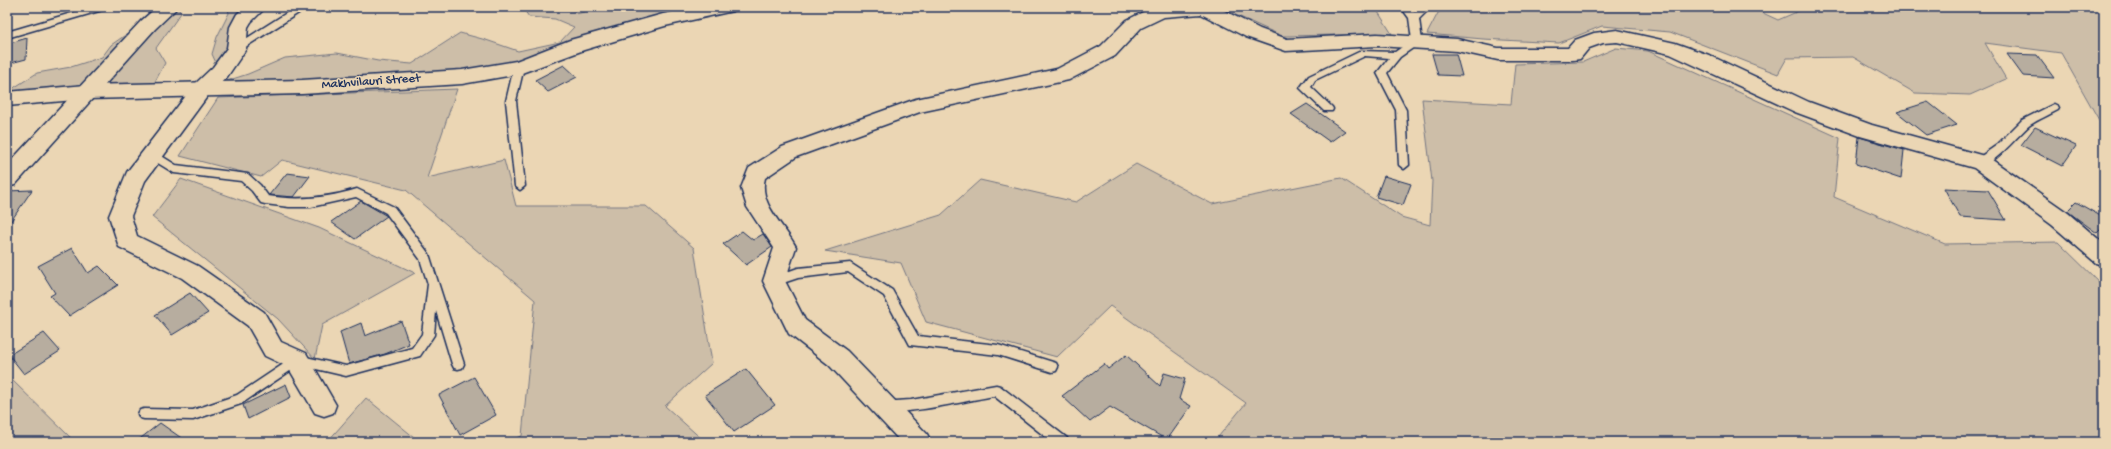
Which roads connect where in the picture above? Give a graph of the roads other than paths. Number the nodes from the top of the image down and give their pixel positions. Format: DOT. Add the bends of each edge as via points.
graph roads {
  1 [pos="103,7"];
  2 [pos="169,7"];
  3 [pos="257,7"];
  4 [pos="303,7"];
  5 [pos="726,7"];
  6 [pos="1406,7"];
  7 [pos="1426,7"];
  8 [pos="1414,18"];
  9 [pos="7,35"];
  10 [pos="1417,42"];
  11 [pos="236,49"];
  12 [pos="1398,55"];
  13 [pos="519,67"];
  14 [pos="202,89"];
  15 [pos="86,92"];
  16 [pos="7,98"];
  17 [pos="2054,108"];
  18 [pos="1328,109"];
  19 [pos="152,154"];
  20 [pos="1981,162"];
  21 [pos="1404,165"];
  22 [pos="7,179"];
  23 [pos="520,186"];
  24 [pos="2104,257"];
  25 [pos="433,281"];
  26 [pos="774,281"];
  27 [pos="297,360"];
  28 [pos="458,364"];
  29 [pos="1052,367"];
  30 [pos="324,405"];
  31 [pos="882,406"];
  32 [pos="144,414"];
  33 [pos="918,442"];
  34 [pos="1062,442"];
  1 -- 9 [label="lane"];
  2 -- 15 [label="street" via="148,25"];
  3 -- 11 [label="street" via="244,18 239,27"];
  4 -- 11 [label="lane"];
  5 -- 13 [label="street, Makhvilauri Street" via="663,20 577,45"];
  6 -- 8 [label="lane"];
  7 -- 8 [label="lane"];
  8 -- 10 [label="lane"];
  10 -- 12 [label="lane"];
  10 -- 20 [label="street" via="1457,45 1498,54 1573,54 1582,44 1601,37 1637,39 1675,49 1802,107 1868,131"];
  10 -- 26 [label="street" via="1377,40 1286,46 1253,33 1204,8 1160,11 1134,24 1108,51 1062,75 916,106 789,152 756,174 752,188 758,207 785,247"];
  11 -- 14 [label="street" via="220,72"];
  12 -- 18 [label="lane" via="1364,53 1312,78 1305,88"];
  12 -- 21 [label="lane" via="1382,73 1401,110"];
  13 -- 14 [label="street, Makhvilauri Street" via="462,77 302,87"];
  13 -- 23 [label="lane" via="511,101"];
  14 -- 15 [label="street, Makhvilauri Street"];
  14 -- 19 [label="street"];
  15 -- 16 [label="street, Makhvilauri Street"];
  15 -- 22 [label="street"];
  17 -- 20 [label="lane" via="2026,123 2001,148"];
  19 -- 25 [label="lane" via="174,169 244,177 265,200 288,204 330,202 357,192 390,210 425,257"];
  19 -- 27 [label="street" via="135,178 120,216 127,241 190,272 228,298 256,319 273,349"];
  20 -- 24 [label="street" via="2060,219"];
  25 -- 27 [label="lane" via="428,335 416,352 346,371"];
  25 -- 28 [label="lane"];
  26 -- 29 [label="lane" via="798,273 850,266 888,292 914,341 998,350"];
  26 -- 31 [label="street" via="797,327 838,358"];
  27 -- 30 [label="street"];
  27 -- 32 [label="lane" via="241,399 193,415"];
  31 -- 33 [label="street"];
  31 -- 34 [label="lane" via="911,405 996,390"];
}
